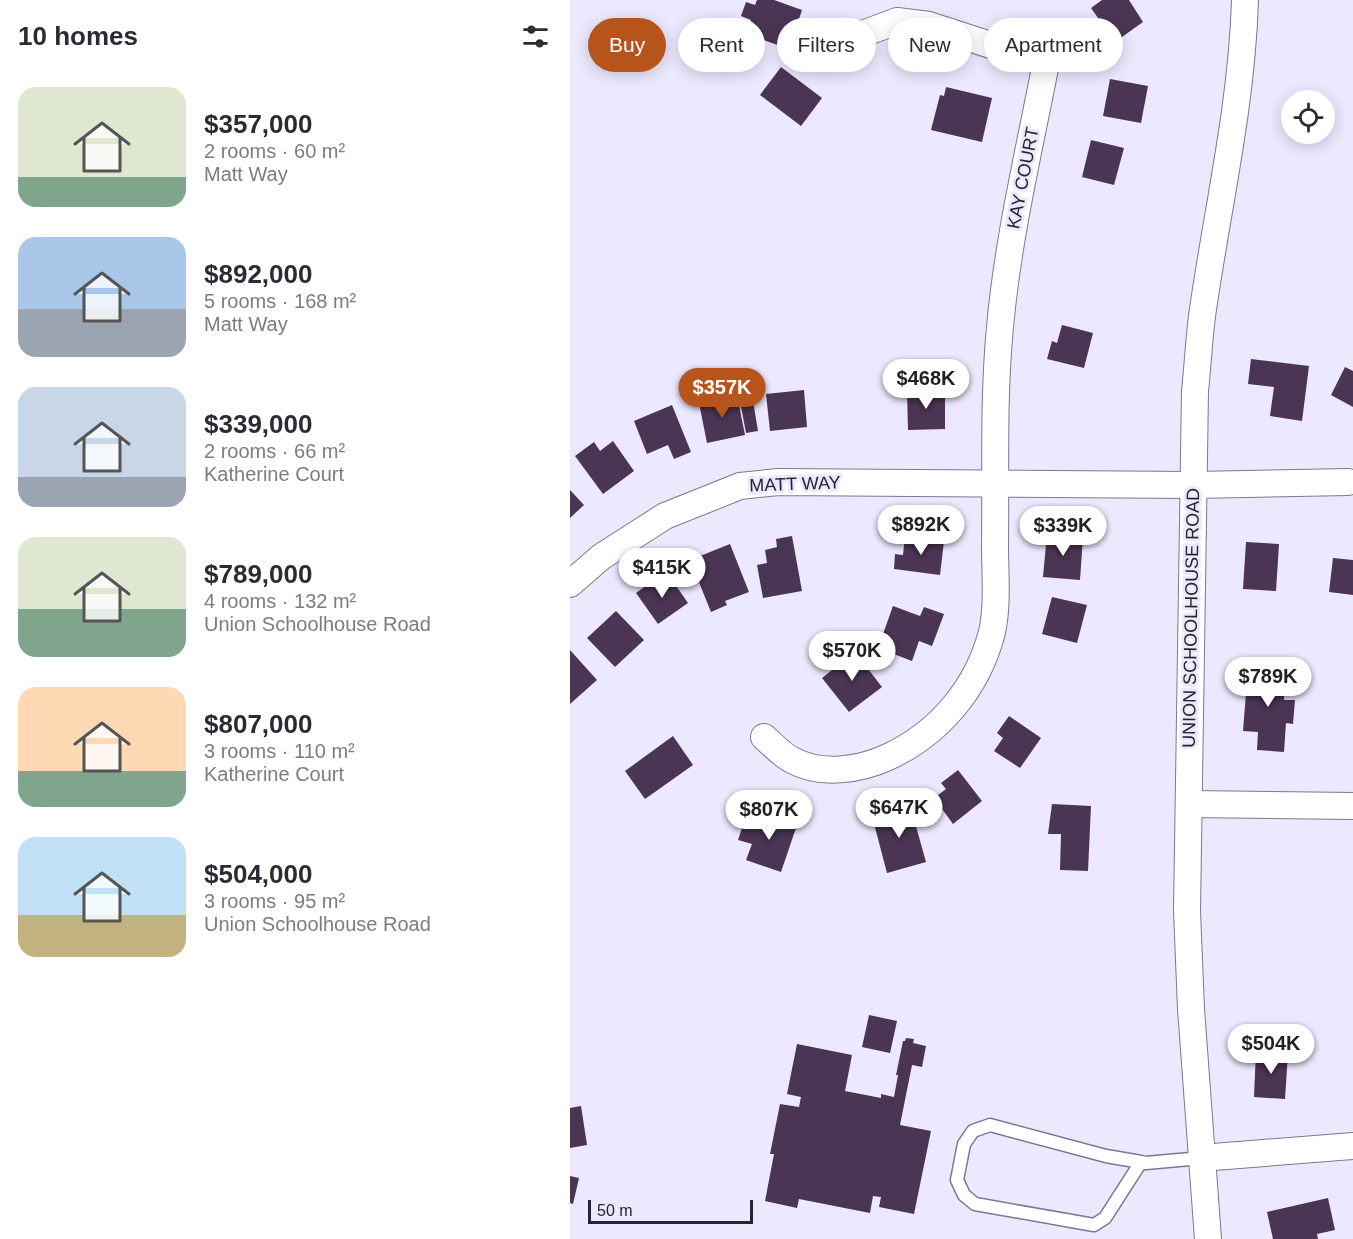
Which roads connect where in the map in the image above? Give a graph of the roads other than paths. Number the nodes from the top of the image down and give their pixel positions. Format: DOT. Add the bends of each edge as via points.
graph roads {
  1 [pos="1245,0"];
  2 [pos="876,29"];
  3 [pos="996,483"];
  4 [pos="1348,483"];
  5 [pos="1192,485"];
  6 [pos="570,584"];
  7 [pos="764,737"];
  8 [pos="1189,804"];
  9 [pos="1353,806"];
  10 [pos="1353,1146"];
  11 [pos="1201,1158"];
  12 [pos="1141,1162"];
  13 [pos="1208,1239"];
  1 -- 5 [label="street, UNION SCHOOLHOUSE ROAD" via="1239,88 1203,311"];
  2 -- 3 [label="street, KAY COURT" via="897,21 929,25 1046,63 1018,204 1000,325 995,385"];
  3 -- 5 [label="street, MATT WAY"];
  3 -- 6 [label="street, MATT WAY" via="778,482 740,486 665,516 611,550"];
  3 -- 7 [label="street" via="992,631 978,670 958,702 933,730 876,763 849,769 821,770 792,760"];
  4 -- 5 [label="street, MATT WAY"];
  5 -- 8 [label="street, UNION SCHOOLHOUSE ROAD"];
  8 -- 9 [label="street"];
  8 -- 11 [label="street, UNION SCHOOLHOUSE ROAD" via="1189,955"];
  10 -- 11 [label="street"];
  11 -- 12 [label="lane"];
  11 -- 13 [label="street, UNION SCHOOLHOUSE ROAD"];
  12 -- 12 [label="lane" via="990,1125 973,1131 964,1144 957,1180 964,1195 975,1204 1094,1225 1105,1218"];
}
